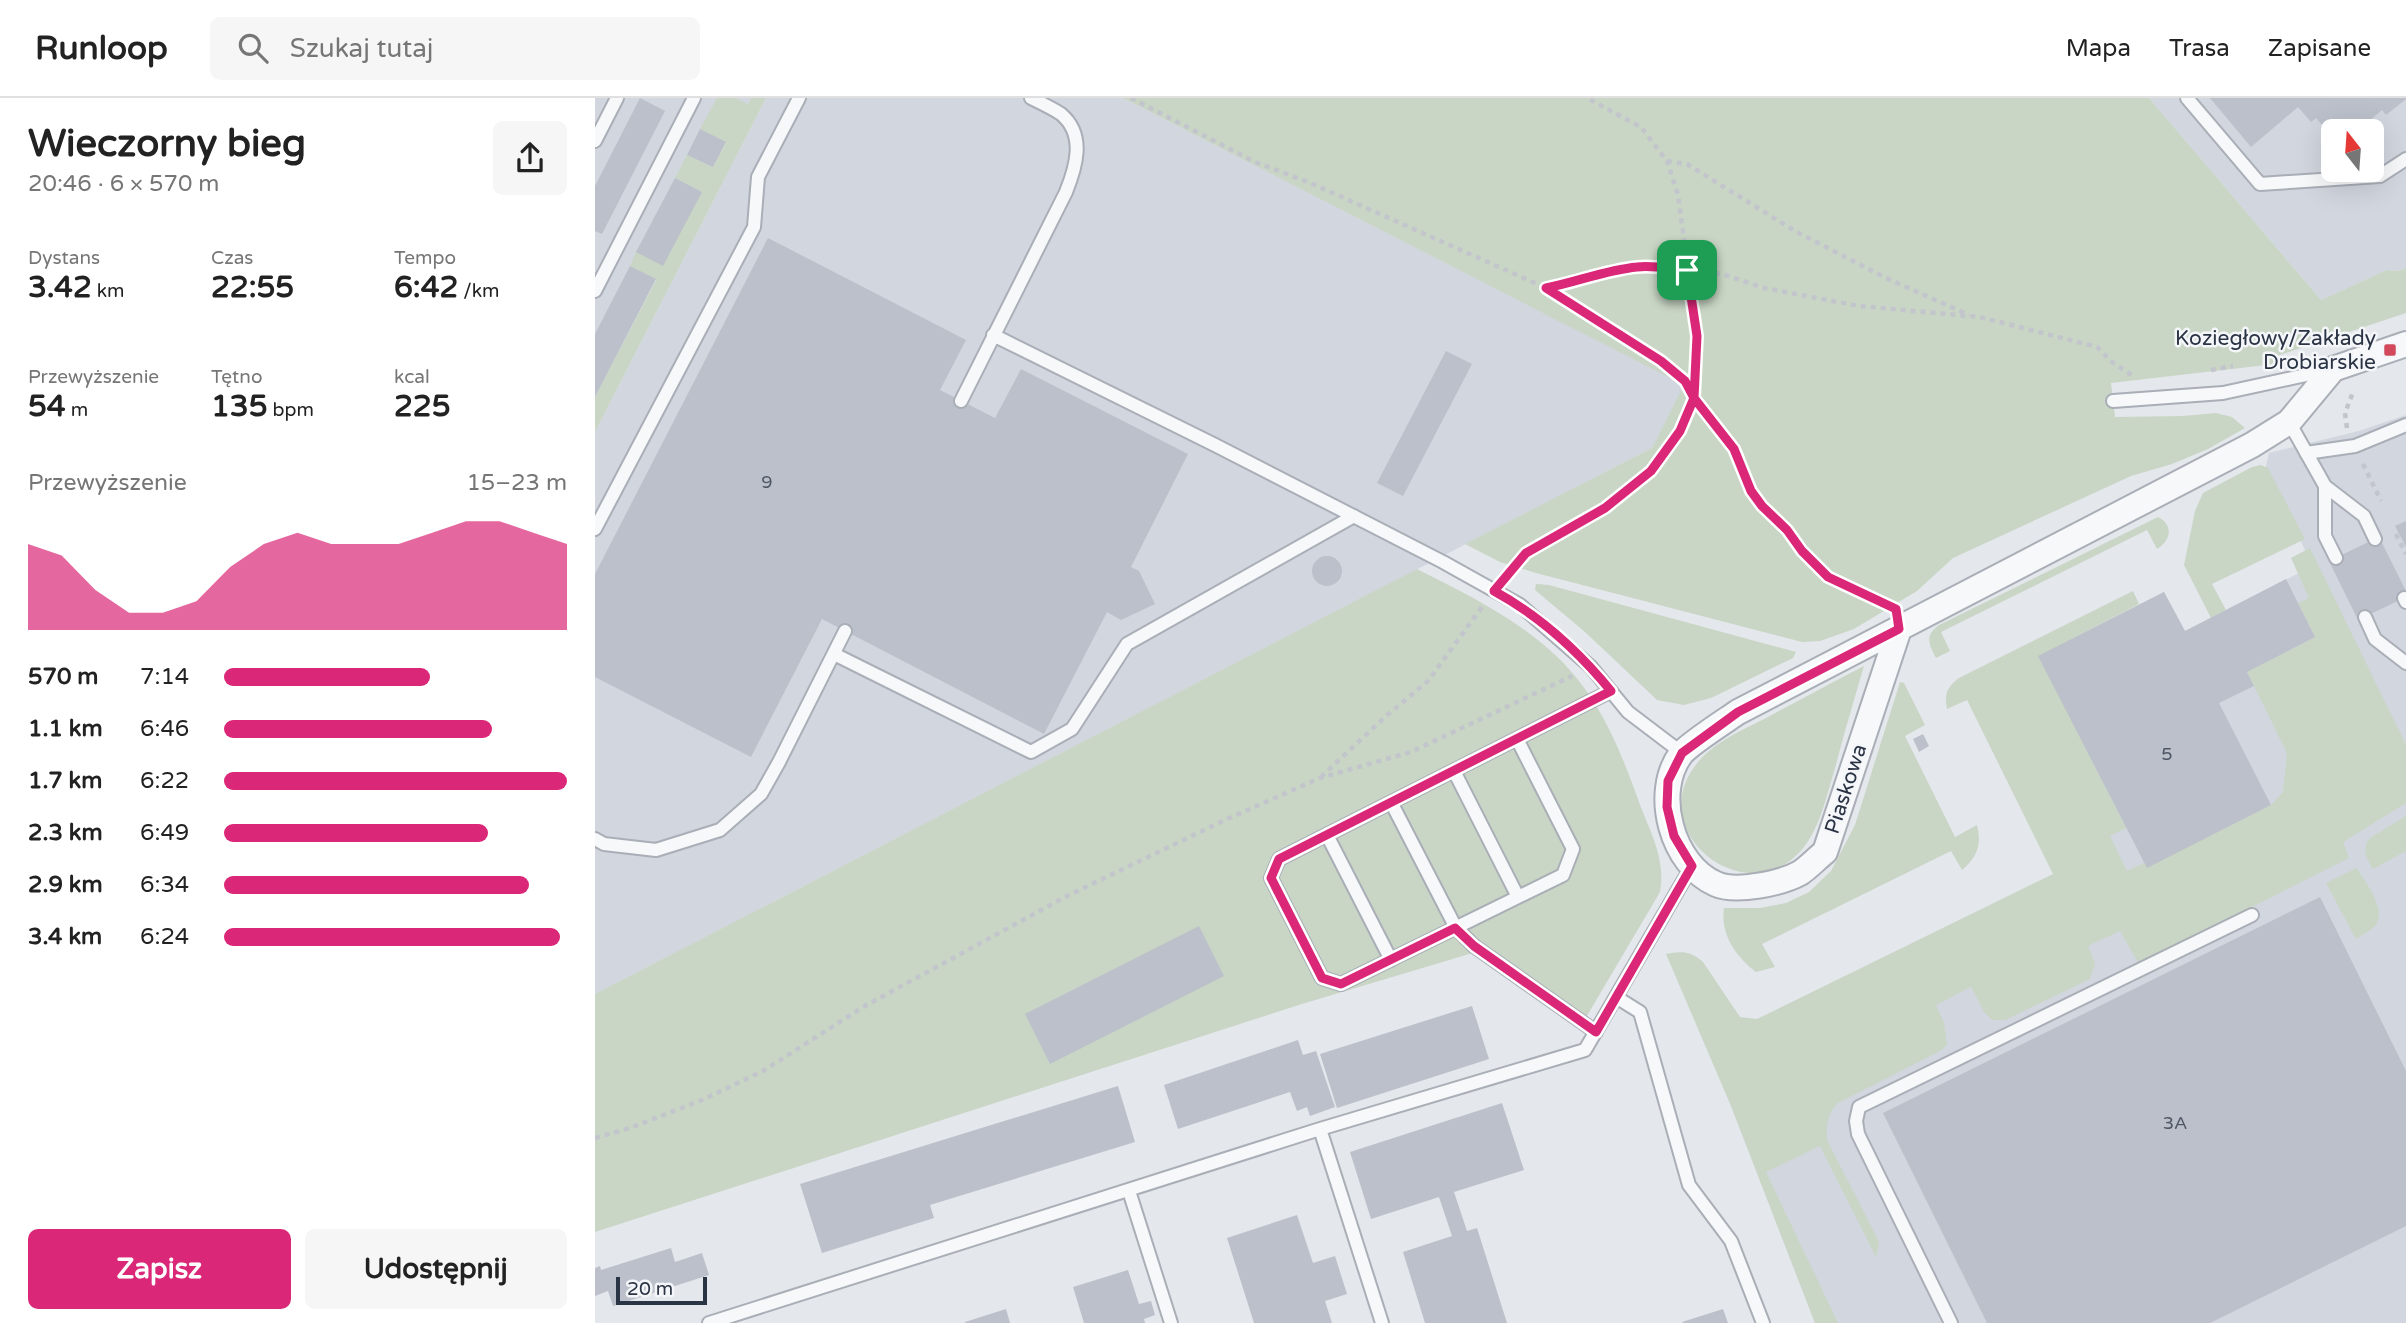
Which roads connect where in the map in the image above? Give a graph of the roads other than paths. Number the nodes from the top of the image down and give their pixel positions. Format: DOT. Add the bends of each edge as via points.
graph roads {
  1 [pos="617,98"];
  2 [pos="694,98"];
  3 [pos="799,98"];
  4 [pos="1031,98"];
  5 [pos="2187,98"];
  6 [pos="595,141"];
  7 [pos="2406,159"];
  8 [pos="595,291"];
  9 [pos="993,335"];
  10 [pos="2406,344"];
  11 [pos="2333,369"];
  12 [pos="961,401"];
  13 [pos="2113,401"];
  14 [pos="2289,422"];
  15 [pos="2406,425"];
  16 [pos="2306,453"];
  17 [pos="2325,486"];
  18 [pos="1354,516"];
  19 [pos="595,530"];
  20 [pos="2375,539"];
  21 [pos="2336,558"];
  22 [pos="2365,617"];
  23 [pos="1899,629"];
  24 [pos="845,631"];
  25 [pos="834,654"];
  26 [pos="2406,663"];
  27 [pos="1611,691"];
  28 [pos="1517,739"];
  29 [pos="1682,753"];
  30 [pos="1454,771"];
  31 [pos="1391,802"];
  32 [pos="1327,835"];
  33 [pos="595,839"];
  34 [pos="1692,866"];
  35 [pos="1518,897"];
  36 [pos="2252,915"];
  37 [pos="1455,928"];
  38 [pos="1391,960"];
  39 [pos="1616,997"];
  40 [pos="1596,1032"];
  41 [pos="1320,1129"];
  42 [pos="1129,1191"];
  43 [pos="709,1323"];
  44 [pos="1171,1323"];
  45 [pos="1382,1323"];
  46 [pos="1763,1323"];
  47 [pos="1951,1323"];
  1 -- 6 [label="lane"];
  2 -- 8 [label="lane"];
  3 -- 19 [label="lane" via="758,177 754,227"];
  4 -- 9 [label="lane" via="1062,115 1072,128 1078,149 1075,170"];
  5 -- 7 [label="lane" via="2260,184 2380,176"];
  9 -- 12 [label="lane"];
  9 -- 18 [label="lane"];
  10 -- 11 [label="street"];
  11 -- 13 [label="lane" via="2223,393"];
  11 -- 14 [label="street, Piaskowa"];
  14 -- 16 [label="lane"];
  14 -- 23 [label="street, Piaskowa"];
  15 -- 16 [label="lane" via="2355,446"];
  16 -- 17 [label="lane"];
  17 -- 20 [label="lane" via="2364,516"];
  17 -- 21 [label="lane" via="2325,536"];
  18 -- 25 [label="lane" via="1127,644 1072,729 1031,752"];
  18 -- 27 [label="lane" via="1520,605 1591,667"];
  22 -- 26 [label="lane" via="2375,639"];
  23 -- 29 [label="street, Piaskowa" via="1738,712"];
  23 -- 34 [label="street, Piaskowa" via="1825,852 1801,872 1773,884 1717,885"];
  24 -- 25 [label="lane"];
  25 -- 33 [label="lane" via="761,794 720,830 656,850"];
  27 -- 28 [label="lane"];
  27 -- 29 [label="lane" via="1628,712"];
  28 -- 30 [label="lane"];
  28 -- 35 [label="lane" via="1573,849 1563,875"];
  29 -- 34 [label="street, Piaskowa" via="1668,781 1667,807 1674,836"];
  30 -- 31 [label="lane"];
  30 -- 35 [label="lane"];
  31 -- 32 [label="lane"];
  31 -- 37 [label="lane"];
  32 -- 38 [label="lane"];
  32 -- 38 [label="lane" via="1279,859 1271,878 1282,901 1322,978 1341,984"];
  34 -- 39 [label="lane"];
  35 -- 37 [label="lane"];
  36 -- 47 [label="lane" via="1859,1107 1858,1134"];
  37 -- 38 [label="lane"];
  37 -- 40 [label="lane"];
  39 -- 40 [label="lane"];
  39 -- 46 [label="lane" via="1640,1012 1689,1185 1731,1241"];
  40 -- 41 [label="lane" via="1585,1050"];
  41 -- 42 [label="lane"];
  41 -- 45 [label="lane"];
  42 -- 43 [label="lane"];
  42 -- 44 [label="lane"];
}
